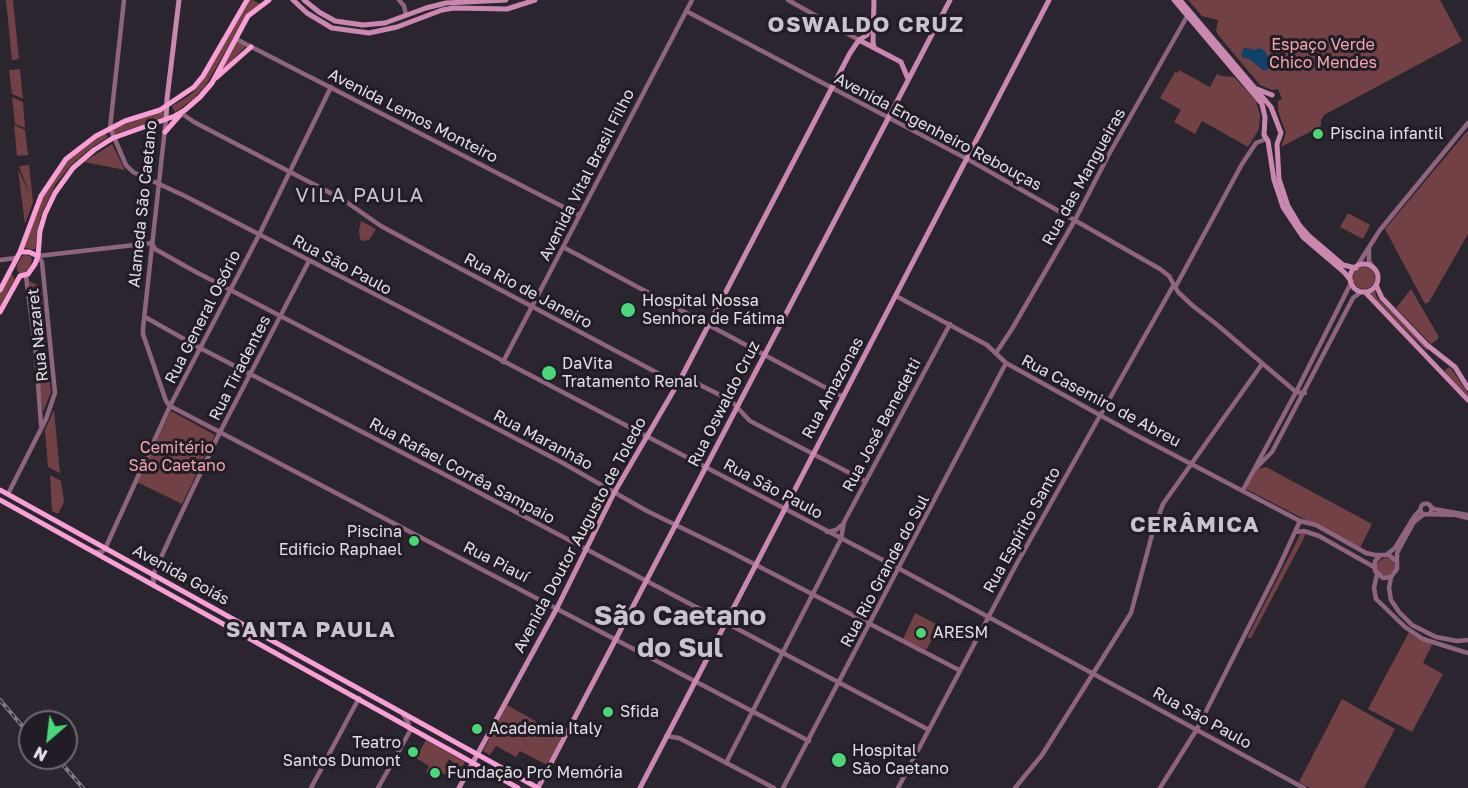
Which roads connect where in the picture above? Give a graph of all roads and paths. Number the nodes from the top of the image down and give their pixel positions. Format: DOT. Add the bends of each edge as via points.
graph roads {
  1 [pos="124,0"];
  2 [pos="178,0"];
  3 [pos="247,0"];
  4 [pos="258,0"];
  5 [pos="293,0"];
  6 [pos="304,0"];
  7 [pos="399,0"];
  8 [pos="506,0"];
  9 [pos="535,0"];
  10 [pos="692,0"];
  11 [pos="788,0"];
  12 [pos="874,0"];
  13 [pos="950,0"];
  14 [pos="1049,0"];
  15 [pos="1174,0"];
  16 [pos="1180,0"];
  17 [pos="267,1"];
  18 [pos="686,11"];
  19 [pos="1189,14"];
  20 [pos="406,15"];
  21 [pos="873,19"];
  22 [pos="236,39"];
  23 [pos="859,40"];
  24 [pos="251,47"];
  25 [pos="874,47"];
  26 [pos="214,78"];
  27 [pos="908,79"];
  28 [pos="331,87"];
  29 [pos="831,88"];
  30 [pos="1256,88"];
  31 [pos="1272,95"];
  32 [pos="166,107"];
  33 [pos="182,113"];
  34 [pos="888,117"];
  35 [pos="166,119"];
  36 [pos="1468,123"];
  37 [pos="1265,127"];
  38 [pos="1279,127"];
  39 [pos="110,128"];
  40 [pos="165,132"];
  41 [pos="113,138"];
  42 [pos="1279,138"];
  43 [pos="1267,140"];
  44 [pos="967,159"];
  45 [pos="289,171"];
  46 [pos="160,185"];
  47 [pos="579,215"];
  48 [pos="1075,220"];
  49 [pos="259,235"];
  50 [pos="152,243"];
  51 [pos="563,247"];
  52 [pos="1369,248"];
  53 [pos="20,252"];
  54 [pos="38,256"];
  55 [pos="16,258"];
  56 [pos="0,260"];
  57 [pos="309,261"];
  58 [pos="13,266"];
  59 [pos="1357,267"];
  60 [pos="1374,269"];
  61 [pos="23,276"];
  62 [pos="1351,282"];
  63 [pos="1175,284"];
  64 [pos="1376,285"];
  65 [pos="0,290"];
  66 [pos="230,290"];
  67 [pos="1363,292"];
  68 [pos="896,296"];
  69 [pos="532,306"];
  70 [pos="0,312"];
  71 [pos="280,316"];
  72 [pos="145,317"];
  73 [pos="708,324"];
  74 [pos="950,324"];
  75 [pos="200,348"];
  76 [pos="1430,348"];
  77 [pos="996,353"];
  78 [pos="764,354"];
  79 [pos="1428,358"];
  80 [pos="1444,358"];
  81 [pos="503,362"];
  82 [pos="1006,363"];
  83 [pos="1262,364"];
  84 [pos="1451,364"];
  85 [pos="1435,365"];
  86 [pos="251,374"];
  87 [pos="1444,374"];
  88 [pos="681,378"];
  89 [pos="1468,388"];
  90 [pos="1296,392"];
  91 [pos="1305,393"];
  92 [pos="843,397"];
  93 [pos="1468,400"];
  94 [pos="170,406"];
  95 [pos="736,407"];
  96 [pos="49,412"];
  97 [pos="41,414"];
  98 [pos="1099,415"];
  99 [pos="41,430"];
  100 [pos="220,432"];
  101 [pos="647,437"];
  102 [pos="813,454"];
  103 [pos="1191,463"];
  104 [pos="706,468"];
  105 [pos="1254,469"];
  106 [pos="865,481"];
  107 [pos="0,490"];
  108 [pos="1243,490"];
  109 [pos="614,493"];
  110 [pos="8,494"];
  111 [pos="0,500"];
  112 [pos="1430,506"];
  113 [pos="786,509"];
  114 [pos="1424,513"];
  115 [pos="1468,516"];
  116 [pos="1300,521"];
  117 [pos="676,525"];
  118 [pos="842,525"];
  119 [pos="1319,527"];
  120 [pos="827,532"];
  121 [pos="1295,532"];
  122 [pos="1315,534"];
  123 [pos="841,539"];
  124 [pos="105,549"];
  125 [pos="587,550"];
  126 [pos="95,552"];
  127 [pos="1384,555"];
  128 [pos="1397,562"];
  129 [pos="756,565"];
  130 [pos="1374,567"];
  131 [pos="898,568"];
  132 [pos="1377,574"];
  133 [pos="153,575"];
  134 [pos="1391,577"];
  135 [pos="646,580"];
  136 [pos="154,586"];
  137 [pos="1389,594"];
  138 [pos="813,595"];
  139 [pos="1381,604"];
  140 [pos="557,608"];
  141 [pos="988,617"];
  142 [pos="726,623"];
  143 [pos="871,624"];
  144 [pos="616,639"];
  145 [pos="1468,640"];
  146 [pos="1468,652"];
  147 [pos="783,653"];
  148 [pos="959,670"];
  149 [pos="1094,673"];
  150 [pos="696,681"];
  151 [pos="840,683"];
  152 [pos="359,698"];
  153 [pos="401,711"];
  154 [pos="753,711"];
  155 [pos="410,727"];
  156 [pos="1197,729"];
  157 [pos="929,730"];
  158 [pos="666,736"];
  159 [pos="809,741"];
  160 [pos="477,754"];
  161 [pos="473,763"];
  162 [pos="726,763"];
  163 [pos="311,788"];
  164 [pos="378,788"];
  165 [pos="459,788"];
  166 [pos="518,788"];
  167 [pos="538,788"];
  168 [pos="640,788"];
  169 [pos="774,788"];
  170 [pos="783,788"];
  171 [pos="898,788"];
  172 [pos="1015,788"];
  173 [pos="1160,788"];
  174 [pos="1304,788"];
  1 -- 39 [label="street"];
  2 -- 32 [label="main road, Alameda São Caetano"];
  3 -- 32 [label="main road" via="199,82"];
  4 -- 17 [label="main road"];
  5 -- 9 [label="main road" via="332,28 369,33 442,10 507,9"];
  6 -- 20 [label="main road" via="329,18 352,25 379,25"];
  7 -- 20 [label="street"];
  8 -- 20 [label="main road" via="446,3"];
  10 -- 18 [label="street, Avenida Vital Brasil Filho"];
  11 -- 23 [label="street"];
  12 -- 21 [label="main road"];
  13 -- 27 [label="main road, Rua Oswaldo Cruz"];
  14 -- 44 [label="main road, Rua Amazonas"];
  15 -- 19 [label="main road"];
  16 -- 19 [label="main road"];
  17 -- 22 [label="main road" via="248,16"];
  18 -- 29 [label="street, Avenida Engenheiro Rebouças"];
  18 -- 47 [label="street, Avenida Vital Brasil Filho"];
  19 -- 30 [label="main road"];
  19 -- 37 [label="main road" via="1259,100"];
  19 -- 48 [label="street, Rua das Mangueiras"];
  21 -- 23 [label="main road, Avenida Doutor Augusto de Toledo" via="867,35"];
  21 -- 25 [label="main road"];
  22 -- 24 [label="street, Avenida Lemos Monteiro"];
  22 -- 26 [label="main road"];
  23 -- 25 [label="main road"];
  23 -- 29 [label="main road, Avenida Doutor Augusto de Toledo"];
  24 -- 26 [label="main road"];
  24 -- 28 [label="street, Avenida Lemos Monteiro"];
  25 -- 27 [label="main road" via="901,62"];
  26 -- 33 [label="main road"];
  27 -- 34 [label="main road, Rua Oswaldo Cruz"];
  28 -- 45 [label="street, Rua General Osório"];
  28 -- 47 [label="street, Avenida Lemos Monteiro"];
  29 -- 34 [label="street, Avenida Engenheiro Rebouças"];
  29 -- 73 [label="main road, Avenida Doutor Augusto de Toledo"];
  30 -- 31 [label="main road"];
  30 -- 38 [label="main road" via="1271,107"];
  32 -- 35 [label="main road, Alameda São Caetano"];
  32 -- 39 [label="main road"];
  33 -- 35 [label="main road"];
  33 -- 40 [label="main road"];
  33 -- 45 [label="street, Rua Rio de Janeiro"];
  34 -- 44 [label="street, Avenida Engenheiro Rebouças"];
  34 -- 78 [label="main road, Rua Oswaldo Cruz"];
  35 -- 40 [label="street, Alameda São Caetano"];
  35 -- 41 [label="main road"];
  36 -- 52 [label="street"];
  37 -- 38 [label="main road"];
  37 -- 43 [label="main road"];
  38 -- 42 [label="main road"];
  39 -- 41 [label="street, Rua São Paulo"];
  39 -- 53 [label="main road" via="84,144 59,168 41,196"];
  40 -- 46 [label="street, Alameda São Caetano"];
  41 -- 46 [label="street, Rua São Paulo" via="129,170"];
  41 -- 54 [label="main road" via="82,159 55,193 41,225"];
  42 -- 43 [label="main road"];
  42 -- 59 [label="main road" via="1279,179 1291,212 1309,236 1343,266"];
  43 -- 62 [label="main road" via="1284,209 1303,237"];
  43 -- 63 [label="street, Rua Espírito Santo" via="1256,143 1242,164"];
  44 -- 48 [label="street, Avenida Engenheiro Rebouças"];
  44 -- 68 [label="main road, Rua Amazonas"];
  45 -- 49 [label="street, Rua General Osório"];
  45 -- 69 [label="street, Rua Rio de Janeiro" via="394,233"];
  46 -- 49 [label="street, Rua São Paulo"];
  46 -- 50 [label="street, Alameda São Caetano"];
  47 -- 51 [label="street, Avenida Vital Brasil Filho"];
  48 -- 63 [label="street, Avenida Engenheiro Rebouças" via="1160,269"];
  48 -- 77 [label="street, Rua das Mangueiras"];
  49 -- 57 [label="street, Rua São Paulo"];
  49 -- 66 [label="street, Rua General Osório"];
  50 -- 54 [label="street"];
  50 -- 66 [label="street, Rua Maranhão" via="155,249"];
  50 -- 72 [label="street, Alameda São Caetano"];
  51 -- 69 [label="street, Avenida Vital Brasil Filho"];
  51 -- 73 [label="street"];
  52 -- 59 [label="street"];
  52 -- 60 [label="street" via="1368,257"];
  53 -- 54 [label="main road"];
  53 -- 55 [label="main road"];
  54 -- 61 [label="main road" via="30,272"];
  54 -- 96 [label="street, Rua Nazaret" via="42,262 55,393"];
  55 -- 56 [label="street"];
  55 -- 58 [label="main road"];
  57 -- 71 [label="street, Rua Tiradentes"];
  57 -- 81 [label="street, Rua São Paulo"];
  58 -- 61 [label="main road"];
  58 -- 65 [label="main road"];
  59 -- 60 [label="main road" via="1366,265"];
  59 -- 62 [label="main road" via="1351,273"];
  60 -- 64 [label="main road"];
  61 -- 70 [label="main road"];
  61 -- 97 [label="street, Rua Nazaret"];
  62 -- 67 [label="main road"];
  62 -- 90 [label="street"];
  63 -- 83 [label="street, Avenida Engenheiro Rebouças" via="1184,298"];
  63 -- 98 [label="street, Rua Espírito Santo"];
  64 -- 67 [label="main road"];
  64 -- 76 [label="main road" via="1382,298"];
  66 -- 71 [label="street, Rua Maranhão"];
  66 -- 75 [label="street, Rua General Osório"];
  67 -- 79 [label="main road"];
  67 -- 91 [label="street" via="1353,298"];
  68 -- 74 [label="street, Rua Casemiro de Abreu"];
  68 -- 92 [label="main road, Rua Amazonas"];
  69 -- 81 [label="street, Avenida Vital Brasil Filho"];
  69 -- 88 [label="street, Rua Rio de Janeiro" via="667,378"];
  71 -- 86 [label="street, Rua Tiradentes"];
  71 -- 109 [label="street, Rua Maranhão"];
  72 -- 75 [label="street, Rua Rafael Corrêa Sampaio"];
  72 -- 94 [label="street, Alameda São Caetano" via="143,334"];
  73 -- 78 [label="street"];
  73 -- 88 [label="main road, Avenida Doutor Augusto de Toledo"];
  74 -- 77 [label="street, Rua Casemiro de Abreu"];
  74 -- 106 [label="street, Rua José Benedetti"];
  75 -- 86 [label="street, Rua Rafael Corrêa Sampaio"];
  75 -- 94 [label="street, Rua General Osório"];
  76 -- 79 [label="main road"];
  76 -- 80 [label="main road"];
  77 -- 82 [label="street, Rua Casemiro de Abreu"];
  78 -- 92 [label="street"];
  78 -- 95 [label="main road, Rua Oswaldo Cruz"];
  79 -- 85 [label="main road"];
  80 -- 84 [label="main road"];
  80 -- 85 [label="main road"];
  81 -- 101 [label="street, Rua São Paulo"];
  82 -- 98 [label="street, Rua Casemiro de Abreu"];
  82 -- 131 [label="street, Rua Rio Grande do Sul"];
  83 -- 90 [label="street, Avenida Engenheiro Rebouças"];
  83 -- 103 [label="street"];
  84 -- 87 [label="main road"];
  84 -- 89 [label="main road"];
  85 -- 87 [label="main road"];
  86 -- 100 [label="street, Rua Tiradentes"];
  86 -- 125 [label="street, Rua Rafael Corrêa Sampaio"];
  87 -- 93 [label="main road"];
  88 -- 95 [label="street, Rua Rio de Janeiro" via="720,395"];
  88 -- 101 [label="main road, Avenida Doutor Augusto de Toledo"];
  90 -- 91 [label="street"];
  90 -- 105 [label="street"];
  91 -- 105 [label="street" via="1272,452"];
  92 -- 102 [label="main road, Rua Amazonas"];
  94 -- 100 [label="street, Rua Piauí"];
  94 -- 124 [label="street, Rua General Osório"];
  95 -- 102 [label="street, Rua Rio de Janeiro" via="750,421"];
  95 -- 104 [label="main road, Rua Oswaldo Cruz"];
  96 -- 97 [label="street"];
  96 -- 99 [label="street, Rua Nazaret"];
  97 -- 99 [label="street, Rua Nazaret"];
  98 -- 103 [label="street, Rua Casemiro de Abreu"];
  98 -- 141 [label="street, Rua Espírito Santo"];
  99 -- 110 [label="street, Rua Nazaret"];
  100 -- 133 [label="street, Rua Tiradentes"];
  100 -- 140 [label="street, Rua Piauí"];
  101 -- 104 [label="street, Rua São Paulo"];
  101 -- 109 [label="main road, Avenida Doutor Augusto de Toledo"];
  102 -- 106 [label="street, Rua Rio de Janeiro"];
  102 -- 113 [label="main road, Rua Amazonas"];
  103 -- 108 [label="street, Rua Casemiro de Abreu"];
  103 -- 149 [label="street" via="1163,504 1131,613"];
  104 -- 113 [label="street, Rua São Paulo"];
  104 -- 117 [label="main road, Rua Oswaldo Cruz"];
  105 -- 108 [label="street"];
  106 -- 118 [label="street, Rua José Benedetti"];
  107 -- 110 [label="main road, Avenida Goiás"];
  108 -- 116 [label="street, Rua Casemiro de Abreu"];
  109 -- 117 [label="street, Rua Maranhão"];
  109 -- 125 [label="main road, Avenida Doutor Augusto de Toledo"];
  110 -- 124 [label="main road, Avenida Goiás"];
  111 -- 126 [label="main road, Avenida Goiás"];
  112 -- 114 [label="street" via="1431,510"];
  112 -- 114 [label="street" via="1424,504"];
  112 -- 115 [label="street"];
  113 -- 120 [label="street, Rua São Paulo"];
  113 -- 129 [label="main road, Rua Amazonas"];
  114 -- 115 [label="street"];
  114 -- 127 [label="street" via="1395,548"];
  114 -- 128 [label="street" via="1410,528"];
  116 -- 119 [label="street, Rua Casemiro de Abreu"];
  116 -- 121 [label="street"];
  117 -- 129 [label="street, Rua Maranhão"];
  117 -- 135 [label="main road, Rua Oswaldo Cruz"];
  118 -- 120 [label="street"];
  118 -- 123 [label="street, Rua José Benedetti"];
  119 -- 122 [label="street"];
  119 -- 127 [label="street, Rua Casemiro de Abreu" via="1366,553"];
  120 -- 123 [label="street, Rua São Paulo"];
  121 -- 122 [label="street"];
  121 -- 156 [label="street"];
  122 -- 130 [label="street"];
  123 -- 131 [label="street, Rua São Paulo"];
  123 -- 138 [label="street, Rua José Benedetti"];
  124 -- 126 [label="street"];
  124 -- 133 [label="main road, Avenida Goiás"];
  125 -- 135 [label="street, Rua Rafael Corrêa Sampaio"];
  125 -- 140 [label="main road, Avenida Doutor Augusto de Toledo"];
  126 -- 136 [label="main road, Avenida Goiás"];
  127 -- 128 [label="street"];
  127 -- 130 [label="street" via="1375,561"];
  128 -- 134 [label="street"];
  129 -- 138 [label="street, Rua Maranhão"];
  129 -- 142 [label="main road, Rua Amazonas"];
  130 -- 132 [label="street"];
  131 -- 141 [label="street, Rua São Paulo"];
  131 -- 143 [label="street, Rua Rio Grande do Sul"];
  132 -- 134 [label="street"];
  132 -- 139 [label="street" via="1374,593"];
  133 -- 136 [label="street"];
  133 -- 153 [label="main road, Avenida Goiás"];
  134 -- 137 [label="street"];
  135 -- 142 [label="street, Rua Rafael Corrêa Sampaio"];
  135 -- 144 [label="main road, Rua Oswaldo Cruz"];
  136 -- 152 [label="main road, Avenida Goiás"];
  137 -- 139 [label="street" via="1386,603"];
  137 -- 145 [label="street" via="1399,612 1418,629 1446,640"];
  138 -- 143 [label="street, Rua Maranhão"];
  138 -- 147 [label="street, Rua José Benedetti"];
  139 -- 146 [label="street" via="1413,633 1435,644"];
  140 -- 144 [label="street, Rua Piauí"];
  140 -- 160 [label="main road, Avenida Doutor Augusto de Toledo"];
  141 -- 148 [label="street, Rua Espírito Santo"];
  141 -- 149 [label="street, Rua São Paulo"];
  142 -- 147 [label="street, Rua Rafael Corrêa Sampaio"];
  142 -- 150 [label="main road, Rua Amazonas"];
  143 -- 148 [label="street, Rua Maranhão"];
  143 -- 151 [label="street, Rua Rio Grande do Sul"];
  144 -- 150 [label="street, Rua Piauí"];
  144 -- 167 [label="main road, Rua Oswaldo Cruz"];
  147 -- 151 [label="street, Rua Rafael Corrêa Sampaio"];
  147 -- 154 [label="street, Rua José Benedetti"];
  148 -- 157 [label="street, Rua Espírito Santo"];
  149 -- 156 [label="street, Rua São Paulo"];
  149 -- 172 [label="street" via="1042,755"];
  150 -- 154 [label="street, Rua Piauí"];
  150 -- 158 [label="main road, Rua Amazonas"];
  151 -- 157 [label="street, Rua Rafael Corrêa Sampaio"];
  151 -- 159 [label="street, Rua Rio Grande do Sul"];
  152 -- 155 [label="main road, Avenida Goiás"];
  152 -- 163 [label="street"];
  153 -- 155 [label="street"];
  153 -- 160 [label="main road, Avenida Goiás"];
  154 -- 159 [label="street, Rua Piauí"];
  154 -- 162 [label="street, Rua José Benedetti"];
  155 -- 161 [label="main road, Avenida Goiás"];
  155 -- 164 [label="street"];
  156 -- 173 [label="street"];
  156 -- 174 [label="street, Rua São Paulo"];
  157 -- 171 [label="street, Rua Espírito Santo"];
  158 -- 162 [label="street" via="680,738"];
  158 -- 168 [label="main road, Rua Amazonas"];
  159 -- 170 [label="street, Rua Rio Grande do Sul"];
  160 -- 161 [label="main road, Avenida Doutor Augusto de Toledo"];
  160 -- 167 [label="main road, Avenida Goiás"];
  161 -- 165 [label="main road, Avenida Doutor Augusto de Toledo"];
  161 -- 166 [label="main road, Avenida Goiás"];
  162 -- 169 [label="street"];
}
